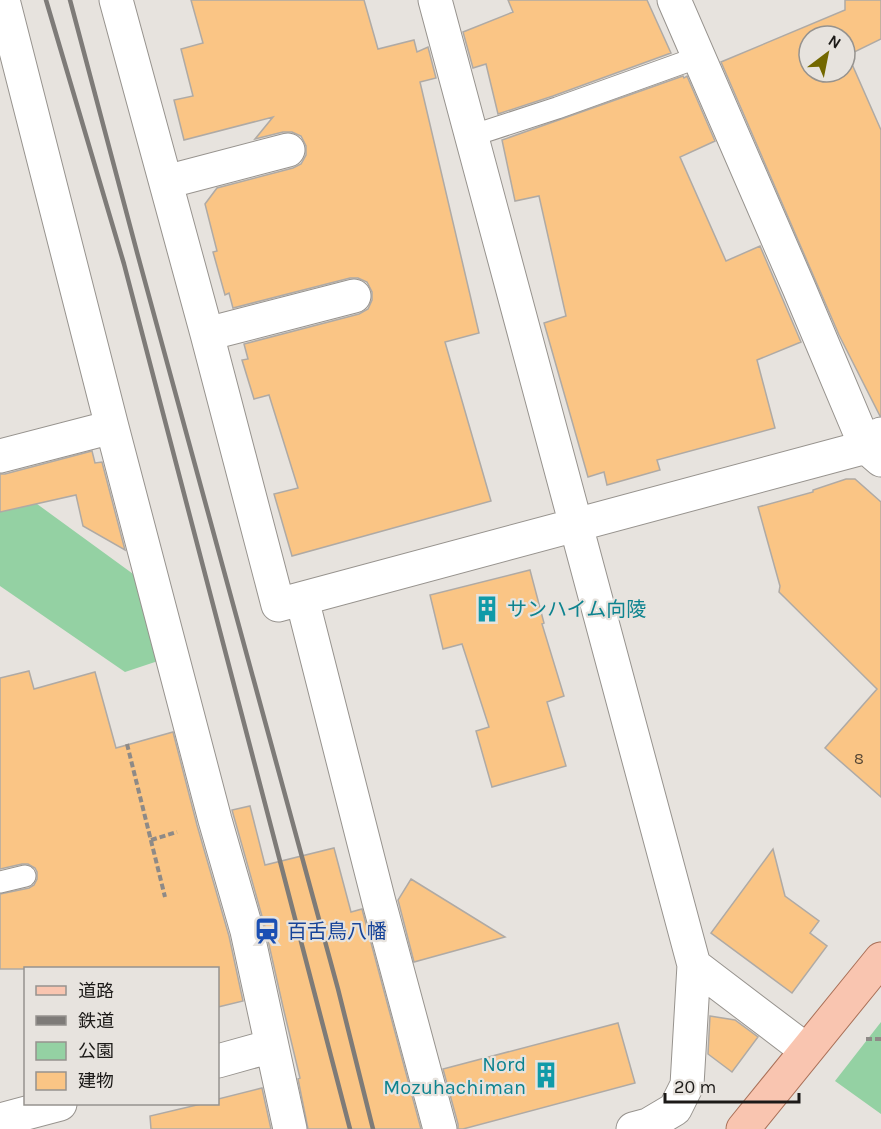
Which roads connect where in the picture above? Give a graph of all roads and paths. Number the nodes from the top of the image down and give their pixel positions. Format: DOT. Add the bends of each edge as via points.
graph roads {
  1 [pos="3,0"];
  2 [pos="116,0"];
  3 [pos="435,0"];
  4 [pos="674,0"];
  5 [pos="699,57"];
  6 [pos="471,136"];
  7 [pos="288,150"];
  8 [pos="166,182"];
  9 [pos="354,296"];
  10 [pos="207,334"];
  11 [pos="112,427"];
  12 [pos="876,447"];
  13 [pos="0,456"];
  14 [pos="576,526"];
  15 [pos="302,599"];
  16 [pos="127,744"];
  17 [pos="25,876"];
  18 [pos="0,882"];
  19 [pos="165,897"];
  20 [pos="881,959"];
  21 [pos="694,964"];
  22 [pos="272,1046"];
  23 [pos="806,1050"];
  24 [pos="219,1060"];
  25 [pos="56,1105"];
  26 [pos="0,1120"];
  27 [pos="290,1129"];
  28 [pos="440,1129"];
  29 [pos="633,1129"];
  30 [pos="743,1129"];
  1 -- 11 [label="street"];
  2 -- 8 [label="street"];
  3 -- 6 [label="street"];
  4 -- 5 [label="street"];
  5 -- 6 [label="lane"];
  5 -- 12 [label="street" via="800,288"];
  6 -- 14 [label="street"];
  7 -- 8 [label="street"];
  8 -- 10 [label="street"];
  9 -- 10 [label="street"];
  10 -- 15 [label="street" via="278,605"];
  11 -- 13 [label="street"];
  11 -- 22 [label="street" via="247,931"];
  12 -- 14 [label="street"];
  14 -- 15 [label="street"];
  14 -- 21 [label="street" via="669,836"];
  15 -- 28 [label="street"];
  16 -- 19 [label="path"];
  17 -- 18 [label="lane"];
  20 -- 23 [label="main road"];
  21 -- 23 [label="street"];
  21 -- 29 [label="street" via="687,1085 675,1109"];
  22 -- 24 [label="street"];
  22 -- 27 [label="street"];
  23 -- 30 [label="main road"];
  25 -- 26 [label="street"];
}
